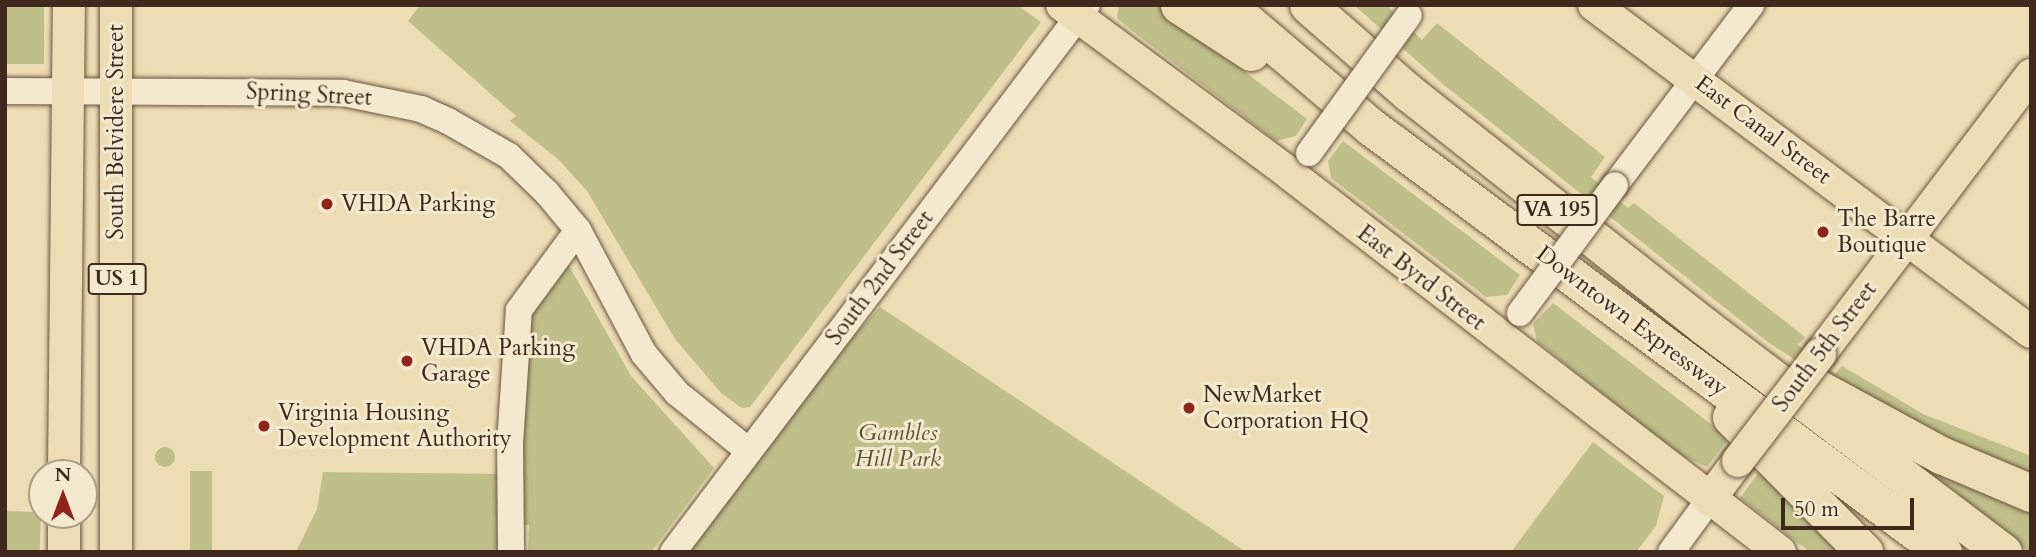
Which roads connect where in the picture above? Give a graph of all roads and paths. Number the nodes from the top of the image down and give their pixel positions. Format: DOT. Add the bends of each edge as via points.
graph roads {
  1 [pos="69,5"];
  2 [pos="116,5"];
  3 [pos="1179,5"];
  4 [pos="1227,5"];
  5 [pos="1308,5"];
  6 [pos="1334,5"];
  7 [pos="1594,5"];
  8 [pos="1751,5"];
  9 [pos="1076,9"];
  10 [pos="1412,10"];
  11 [pos="2031,75"];
  12 [pos="1694,79"];
  13 [pos="115,90"];
  14 [pos="5,91"];
  15 [pos="67,91"];
  16 [pos="1409,93"];
  17 [pos="1371,127"];
  18 [pos="1299,163"];
  19 [pos="578,230"];
  20 [pos="1907,238"];
  21 [pos="1704,326"];
  22 [pos="2031,332"];
  23 [pos="1654,336"];
  24 [pos="1500,340"];
  25 [pos="748,451"];
  26 [pos="64,459"];
  27 [pos="2031,493"];
  28 [pos="1709,500"];
  29 [pos="64,529"];
  30 [pos="64,552"];
  31 [pos="116,552"];
  32 [pos="511,552"];
  33 [pos="673,552"];
  34 [pos="1671,552"];
  35 [pos="1780,552"];
  36 [pos="1864,552"];
  37 [pos="1943,552"];
  38 [pos="2003,552"];
  1 -- 15 [label="main road, South Belvidere Street / US 1"];
  2 -- 13 [label="main road, South Belvidere Street / US 1"];
  3 -- 17 [label="highway"];
  4 -- 17 [label="highway, Downtown Expressway / VA 195"];
  5 -- 16 [label="highway, Downtown Expressway / VA 195"];
  6 -- 16 [label="highway"];
  7 -- 12 [label="main road, East Canal Street"];
  8 -- 12 [label="street"];
  9 -- 18 [label="main road, East Byrd Street"];
  9 -- 25 [label="street, South 2nd Street"];
  10 -- 18 [label="street, bridge"];
  11 -- 20 [label="main road, South 5th Street"];
  12 -- 20 [label="main road, East Canal Street"];
  12 -- 24 [label="street, bridge"];
  13 -- 15 [label="street, Spring Street"];
  13 -- 19 [label="street, Spring Street" via="310,91 421,109 509,156"];
  13 -- 31 [label="main road, South Belvidere Street / US 1"];
  14 -- 15 [label="street, Spring Street"];
  15 -- 26 [label="main road, South Belvidere Street / US 1"];
  16 -- 21 [label="highway, Downtown Expressway / VA 195"];
  17 -- 23 [label="highway, Downtown Expressway / VA 195"];
  18 -- 24 [label="main road, East Byrd Street"];
  19 -- 25 [label="street, Spring Street" via="644,354 677,393"];
  19 -- 32 [label="street" via="519,310 510,444"];
  20 -- 22 [label="main road, East Canal Street"];
  20 -- 28 [label="main road, South 5th Street, bridge"];
  21 -- 27 [label="highway" via="1941,455"];
  21 -- 38 [label="highway, Downtown Expressway / VA 195"];
  23 -- 36 [label="highway" via="1674,370 1728,414"];
  23 -- 37 [label="highway, Downtown Expressway / VA 195"];
  24 -- 28 [label="main road, East Byrd Street"];
  25 -- 33 [label="street, South 2nd Street"];
  28 -- 34 [label="street, South 5th Street"];
  28 -- 35 [label="main road, East Byrd Street"];
  29 -- 30 [label="main road"];
}
